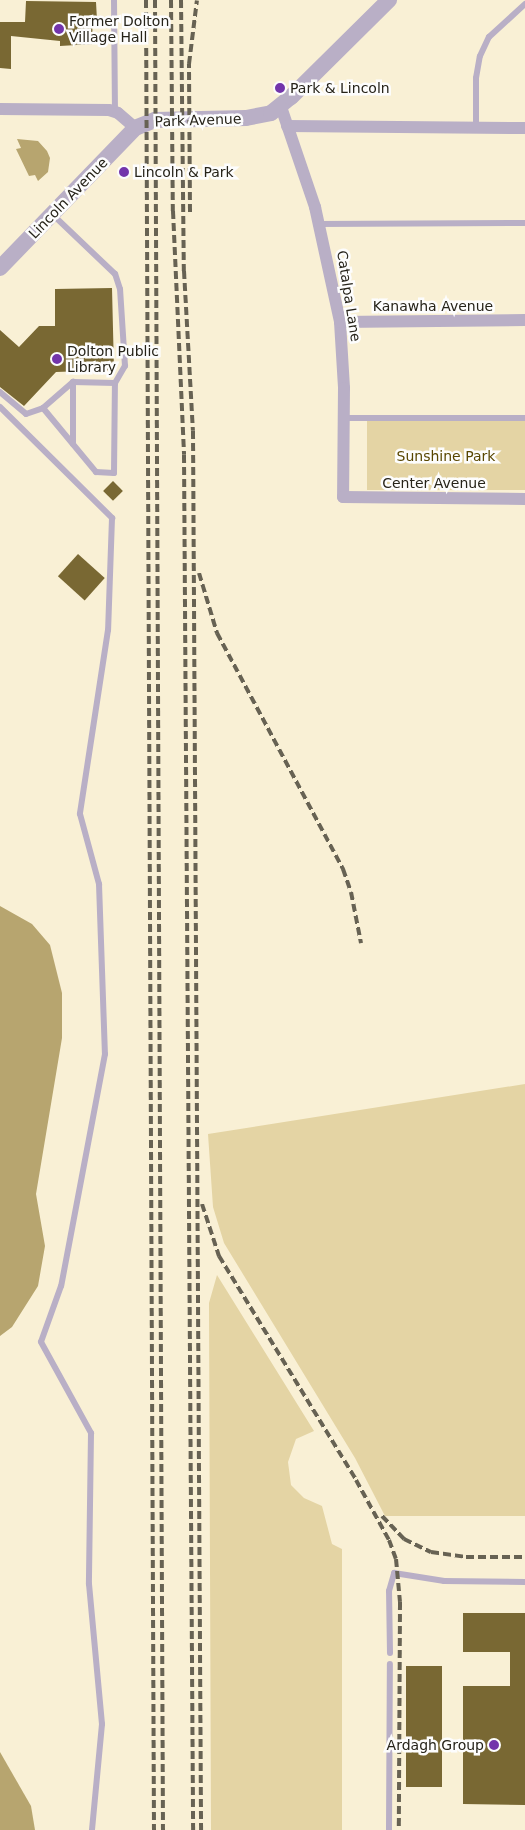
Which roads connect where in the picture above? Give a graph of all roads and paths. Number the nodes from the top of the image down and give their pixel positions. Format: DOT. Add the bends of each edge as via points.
graph roads {
  1 [pos="114,0"];
  2 [pos="389,0"];
  3 [pos="525,5"];
  4 [pos="280,107"];
  5 [pos="0,110"];
  6 [pos="115,112"];
  7 [pos="287,126"];
  8 [pos="135,128"];
  9 [pos="476,128"];
  10 [pos="525,128"];
  11 [pos="52,214"];
  12 [pos="525,223"];
  13 [pos="319,224"];
  14 [pos="0,268"];
  15 [pos="525,320"];
  16 [pos="340,322"];
  17 [pos="73,382"];
  18 [pos="115,383"];
  19 [pos="0,392"];
  20 [pos="0,407"];
  21 [pos="42,408"];
  22 [pos="344,418"];
  23 [pos="525,418"];
  24 [pos="73,444"];
  25 [pos="343,497"];
  26 [pos="525,499"];
  27 [pos="525,1582"];
  28 [pos="390,1653"];
  29 [pos="390,1664"];
  30 [pos="92,1830"];
  31 [pos="389,1830"];
  1 -- 6 [label="lane"];
  2 -- 4 [label="street"];
  3 -- 9 [label="lane" via="489,37 480,56 476,78"];
  4 -- 7 [label="street, Catalpa Lane"];
  4 -- 8 [label="street, Park Avenue" via="259,117 162,119"];
  5 -- 6 [label="street"];
  6 -- 8 [label="street, Park Avenue"];
  7 -- 9 [label="street"];
  7 -- 13 [label="street, Catalpa Lane"];
  8 -- 11 [label="street, Lincoln Avenue"];
  9 -- 10 [label="street"];
  11 -- 14 [label="street, Lincoln Avenue"];
  11 -- 18 [label="lane" via="115,274 118,282 124,366"];
  12 -- 13 [label="lane"];
  13 -- 16 [label="street, Catalpa Lane"];
  15 -- 16 [label="street, Kanawha Avenue"];
  16 -- 22 [label="street, Catalpa Lane"];
  17 -- 18 [label="lane"];
  17 -- 21 [label="lane"];
  17 -- 24 [label="lane"];
  18 -- 24 [label="lane" via="114,474 96,472"];
  19 -- 21 [label="lane" via="26,414"];
  20 -- 30 [label="lane" via="112,518 108,630 80,814 99,884 105,1054 61,1286 41,1342 91,1433 89,1584 102,1724"];
  21 -- 24 [label="lane"];
  22 -- 23 [label="lane"];
  22 -- 25 [label="street, Catalpa Lane"];
  25 -- 26 [label="street, Center Avenue"];
  27 -- 28 [label="lane" via="444,1580 398,1571 394,1573 389,1591"];
  29 -- 31 [label="lane"];
}
